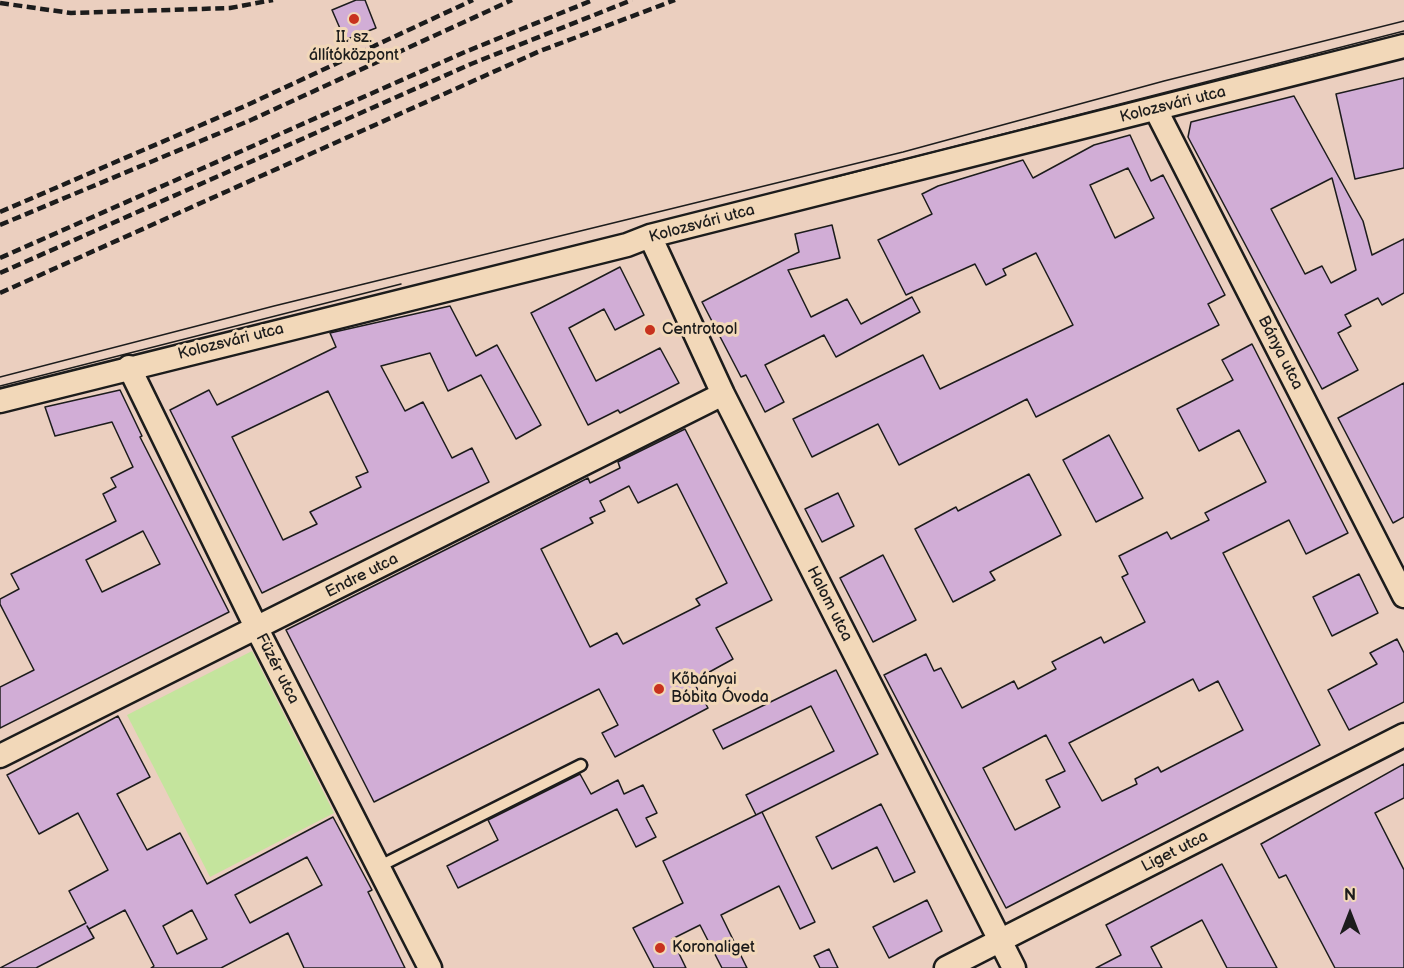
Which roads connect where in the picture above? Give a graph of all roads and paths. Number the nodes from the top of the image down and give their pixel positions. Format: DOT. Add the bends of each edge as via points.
graph roads {
  1 [pos="1404,46"];
  2 [pos="1156,110"];
  3 [pos="650,236"];
  4 [pos="129,367"];
  5 [pos="723,394"];
  6 [pos="0,401"];
  7 [pos="1404,596"];
  8 [pos="257,629"];
  9 [pos="1404,735"];
  10 [pos="0,756"];
  11 [pos="581,765"];
  12 [pos="378,867"];
  13 [pos="1001,941"];
  14 [pos="430,968"];
  15 [pos="946,968"];
  16 [pos="1014,968"];
  1 -- 2 [label="street, Kolozsvári utca"];
  2 -- 3 [label="street, Kolozsvári utca"];
  2 -- 7 [label="street, Bánya utca"];
  3 -- 4 [label="street, Kolozsvári utca" via="627,245"];
  3 -- 5 [label="street, Halom utca"];
  4 -- 6 [label="street, Kolozsvári utca"];
  4 -- 8 [label="street, Füzér utca"];
  5 -- 8 [label="street, Endre utca"];
  5 -- 13 [label="street, Halom utca"];
  8 -- 10 [label="street, Endre utca"];
  8 -- 12 [label="street, Füzér utca"];
  9 -- 13 [label="street, Liget utca"];
  11 -- 12 [label="lane"];
  12 -- 14 [label="street, Füzér utca"];
  13 -- 15 [label="street, Liget utca"];
  13 -- 16 [label="street, Halom utca"];
}
